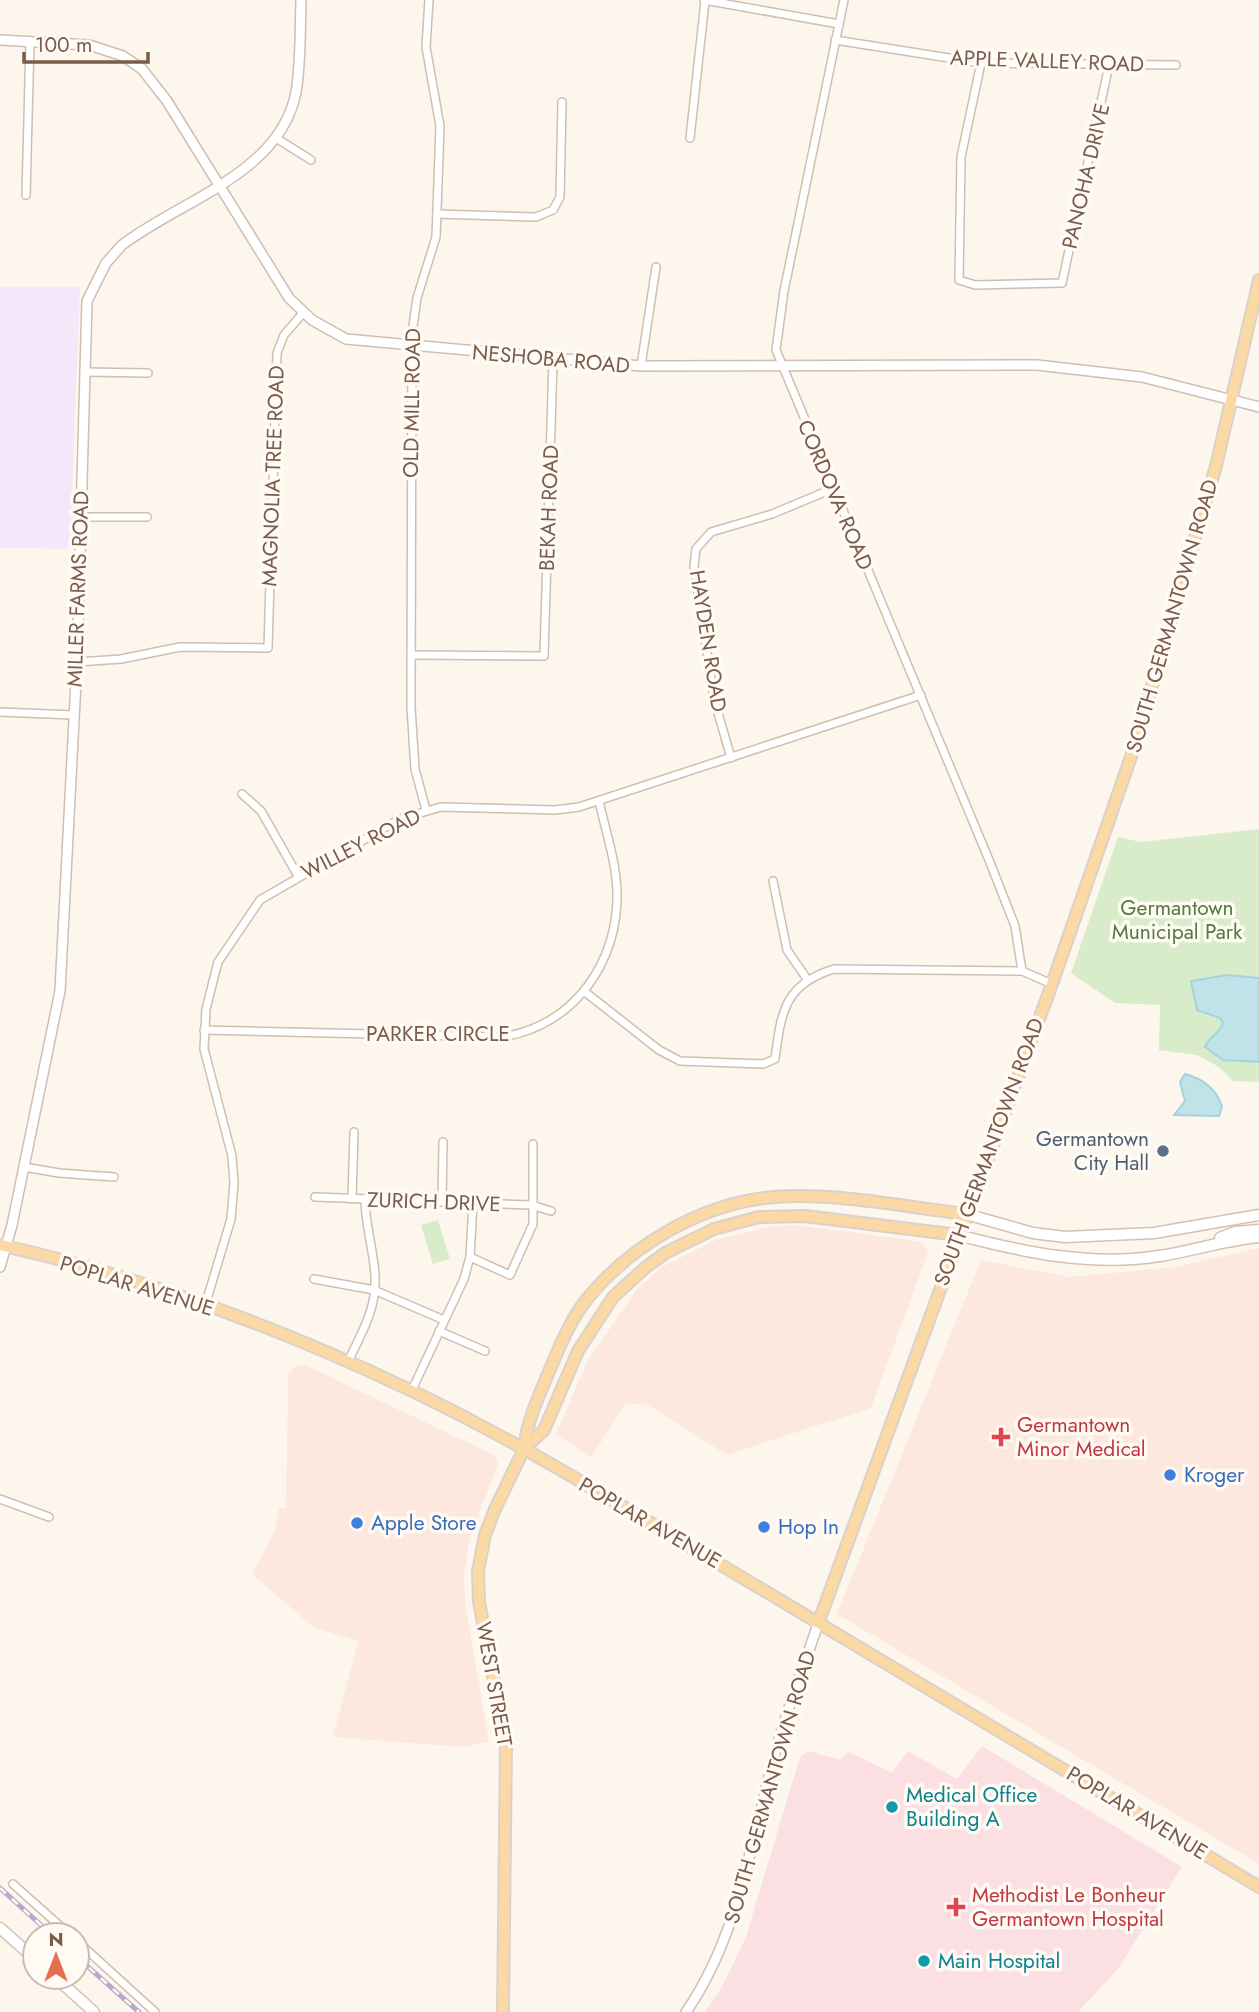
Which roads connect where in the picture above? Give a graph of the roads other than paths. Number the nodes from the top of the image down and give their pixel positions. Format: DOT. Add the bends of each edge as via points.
graph roads {
  1 [pos="301,0"];
  2 [pos="429,0"];
  3 [pos="704,0"];
  4 [pos="844,0"];
  5 [pos="839,24"];
  6 [pos="0,40"];
  7 [pos="835,40"];
  8 [pos="30,41"];
  9 [pos="981,63"];
  10 [pos="1109,65"];
  11 [pos="1176,65"];
  12 [pos="562,102"];
  13 [pos="276,138"];
  14 [pos="690,138"];
  15 [pos="311,160"];
  16 [pos="218,185"];
  17 [pos="26,195"];
  18 [pos="437,214"];
  19 [pos="656,267"];
  20 [pos="1259,281"];
  21 [pos="303,313"];
  22 [pos="412,346"];
  23 [pos="553,360"];
  24 [pos="641,366"];
  25 [pos="781,366"];
  26 [pos="84,372"];
  27 [pos="148,373"];
  28 [pos="1233,399"];
  29 [pos="1259,401"];
  30 [pos="1245,402"];
  31 [pos="1259,407"];
  32 [pos="832,489"];
  33 [pos="80,517"];
  34 [pos="147,517"];
  35 [pos="412,654"];
  36 [pos="77,662"];
  37 [pos="921,695"];
  38 [pos="0,712"];
  39 [pos="73,715"];
  40 [pos="731,758"];
  41 [pos="242,794"];
  42 [pos="599,801"];
  43 [pos="426,810"];
  44 [pos="298,876"];
  45 [pos="772,881"];
  46 [pos="1022,971"];
  47 [pos="807,979"];
  48 [pos="1052,984"];
  49 [pos="585,992"];
  50 [pos="204,1030"];
  51 [pos="354,1132"];
  52 [pos="443,1142"];
  53 [pos="533,1144"];
  54 [pos="24,1167"];
  55 [pos="114,1177"];
  56 [pos="315,1197"];
  57 [pos="352,1199"];
  58 [pos="365,1199"];
  59 [pos="442,1202"];
  60 [pos="473,1203"];
  61 [pos="531,1205"];
  62 [pos="551,1211"];
  63 [pos="966,1214"];
  64 [pos="1259,1215"];
  65 [pos="1259,1230"];
  66 [pos="958,1235"];
  67 [pos="1259,1237"];
  68 [pos="2,1246"];
  69 [pos="1200,1246"];
  70 [pos="470,1257"];
  71 [pos="0,1267"];
  72 [pos="314,1279"];
  73 [pos="374,1290"];
  74 [pos="205,1306"];
  75 [pos="444,1320"];
  76 [pos="439,1331"];
  77 [pos="485,1351"];
  78 [pos="348,1362"];
  79 [pos="412,1390"];
  80 [pos="524,1450"];
  81 [pos="0,1499"];
  82 [pos="49,1517"];
  83 [pos="819,1622"];
  84 [pos="13,1884"];
  85 [pos="1259,1887"];
  86 [pos="54,1921"];
  87 [pos="0,1928"];
  88 [pos="21,1947"];
  89 [pos="91,1954"];
  90 [pos="71,1991"];
  91 [pos="94,2012"];
  92 [pos="155,2012"];
  93 [pos="503,2012"];
  94 [pos="686,2012"];
  1 -- 13 [label="street, MILLER FARMS ROAD" via="296,93"];
  2 -- 18 [label="street, OLD MILL ROAD" via="426,47 440,126"];
  3 -- 5 [label="street"];
  3 -- 14 [label="street"];
  4 -- 5 [label="street, CORDOVA ROAD"];
  5 -- 7 [label="street, CORDOVA ROAD"];
  6 -- 8 [label="street, NESHOBA ROAD"];
  7 -- 9 [label="street, APPLE VALLEY ROAD"];
  7 -- 25 [label="street, CORDOVA ROAD" via="780,313 776,350"];
  8 -- 16 [label="street, NESHOBA ROAD" via="100,47 142,69"];
  8 -- 17 [label="street"];
  9 -- 10 [label="street, APPLE VALLEY ROAD"];
  9 -- 10 [label="street, PANOHA DRIVE" via="961,157 959,280 975,285 1062,283"];
  10 -- 11 [label="street, APPLE VALLEY ROAD"];
  12 -- 18 [label="street" via="560,197 553,210 536,217"];
  13 -- 15 [label="street"];
  13 -- 16 [label="street, MILLER FARMS ROAD" via="252,163"];
  16 -- 21 [label="street, NESHOBA ROAD" via="272,275"];
  16 -- 26 [label="street, MILLER FARMS ROAD" via="141,231 106,263 87,301"];
  18 -- 22 [label="street, OLD MILL ROAD" via="434,251 414,310"];
  19 -- 24 [label="street"];
  20 -- 28 [label="main road, SOUTH GERMANTOWN ROAD"];
  21 -- 22 [label="street, NESHOBA ROAD" via="346,339"];
  21 -- 36 [label="street, MAGNOLIA TREE ROAD" via="276,353 268,648 180,647"];
  22 -- 23 [label="street, NESHOBA ROAD"];
  22 -- 35 [label="street, OLD MILL ROAD"];
  23 -- 24 [label="street, NESHOBA ROAD"];
  23 -- 35 [label="street, BEKAH ROAD" via="544,656"];
  24 -- 25 [label="street, NESHOBA ROAD"];
  25 -- 28 [label="street, NESHOBA ROAD" via="1037,365 1142,377"];
  25 -- 32 [label="street, CORDOVA ROAD"];
  26 -- 27 [label="street"];
  26 -- 33 [label="street, MILLER FARMS ROAD"];
  28 -- 30 [label="street, NESHOBA ROAD"];
  28 -- 48 [label="main road, SOUTH GERMANTOWN ROAD" via="1141,727"];
  29 -- 30 [label="street, NESHOBA ROAD"];
  30 -- 31 [label="street, NESHOBA ROAD"];
  32 -- 37 [label="street, CORDOVA ROAD"];
  32 -- 40 [label="street, HAYDEN ROAD" via="772,514 710,532 696,548 694,566 714,699"];
  33 -- 34 [label="street"];
  33 -- 36 [label="street, MILLER FARMS ROAD"];
  35 -- 43 [label="street, OLD MILL ROAD" via="413,744"];
  36 -- 39 [label="street, MILLER FARMS ROAD"];
  37 -- 40 [label="street, WILLEY ROAD"];
  37 -- 46 [label="street, CORDOVA ROAD" via="1014,926"];
  38 -- 39 [label="street"];
  39 -- 54 [label="street, MILLER FARMS ROAD" via="60,991"];
  40 -- 42 [label="street, WILLEY ROAD"];
  41 -- 44 [label="street" via="261,811"];
  42 -- 43 [label="street, WILLEY ROAD" via="555,810"];
  42 -- 49 [label="street, PARKER CIRCLE" via="617,887 617,913 610,944"];
  43 -- 44 [label="street, WILLEY ROAD" via="400,819"];
  44 -- 50 [label="street, WILLEY ROAD" via="260,900 225,947 210,986"];
  45 -- 47 [label="street" via="787,950"];
  46 -- 47 [label="street" via="854,968 834,969"];
  46 -- 48 [label="street"];
  47 -- 49 [label="street" via="783,1011 775,1059 763,1064 680,1061 659,1051"];
  48 -- 63 [label="main road, SOUTH GERMANTOWN ROAD"];
  49 -- 50 [label="street, PARKER CIRCLE" via="545,1023 502,1037"];
  50 -- 74 [label="street, WILLEY ROAD" via="206,1066 232,1156 234,1183 231,1219"];
  51 -- 57 [label="street"];
  52 -- 59 [label="street"];
  53 -- 61 [label="street"];
  54 -- 55 [label="street"];
  54 -- 68 [label="street, MILLER FARMS ROAD"];
  56 -- 57 [label="street, ZURICH DRIVE"];
  57 -- 58 [label="street, ZURICH DRIVE"];
  58 -- 59 [label="street, ZURICH DRIVE"];
  58 -- 73 [label="street"];
  59 -- 60 [label="street, ZURICH DRIVE"];
  60 -- 61 [label="street, ZURICH DRIVE"];
  60 -- 70 [label="street"];
  61 -- 62 [label="street, ZURICH DRIVE"];
  61 -- 70 [label="street" via="533,1224 510,1275"];
  63 -- 64 [label="main road" via="1065,1237 1154,1233"];
  63 -- 66 [label="main road, SOUTH GERMANTOWN ROAD"];
  63 -- 80 [label="main road" via="776,1197 740,1202 670,1230 617,1268 587,1299 563,1339 527,1422"];
  65 -- 69 [label="main road" via="1235,1232"];
  66 -- 69 [label="main road" via="1019,1251 1078,1257 1158,1257"];
  66 -- 80 [label="main road" via="775,1215 714,1229 679,1246 614,1297 578,1352 544,1430"];
  66 -- 83 [label="main road, SOUTH GERMANTOWN ROAD"];
  67 -- 69 [label="main road"];
  68 -- 71 [label="street, MILLER FARMS ROAD"];
  68 -- 74 [label="main road, POPLAR AVENUE"];
  70 -- 75 [label="street"];
  72 -- 73 [label="street"];
  73 -- 75 [label="street"];
  73 -- 78 [label="street"];
  74 -- 78 [label="main road, POPLAR AVENUE"];
  75 -- 76 [label="street"];
  76 -- 77 [label="street"];
  76 -- 79 [label="street"];
  78 -- 79 [label="main road, POPLAR AVENUE"];
  79 -- 80 [label="main road, POPLAR AVENUE"];
  80 -- 83 [label="main road, POPLAR AVENUE"];
  80 -- 93 [label="main road, WEST STREET" via="485,1535 478,1571 479,1602 506,1745"];
  81 -- 82 [label="street"];
  83 -- 85 [label="main road, POPLAR AVENUE"];
  83 -- 94 [label="street, SOUTH GERMANTOWN ROAD" via="779,1739 734,1916 715,1964"];
  84 -- 86 [label="street"];
  87 -- 88 [label="main road"];
  89 -- 92 [label="street"];
  90 -- 91 [label="main road"];
}
